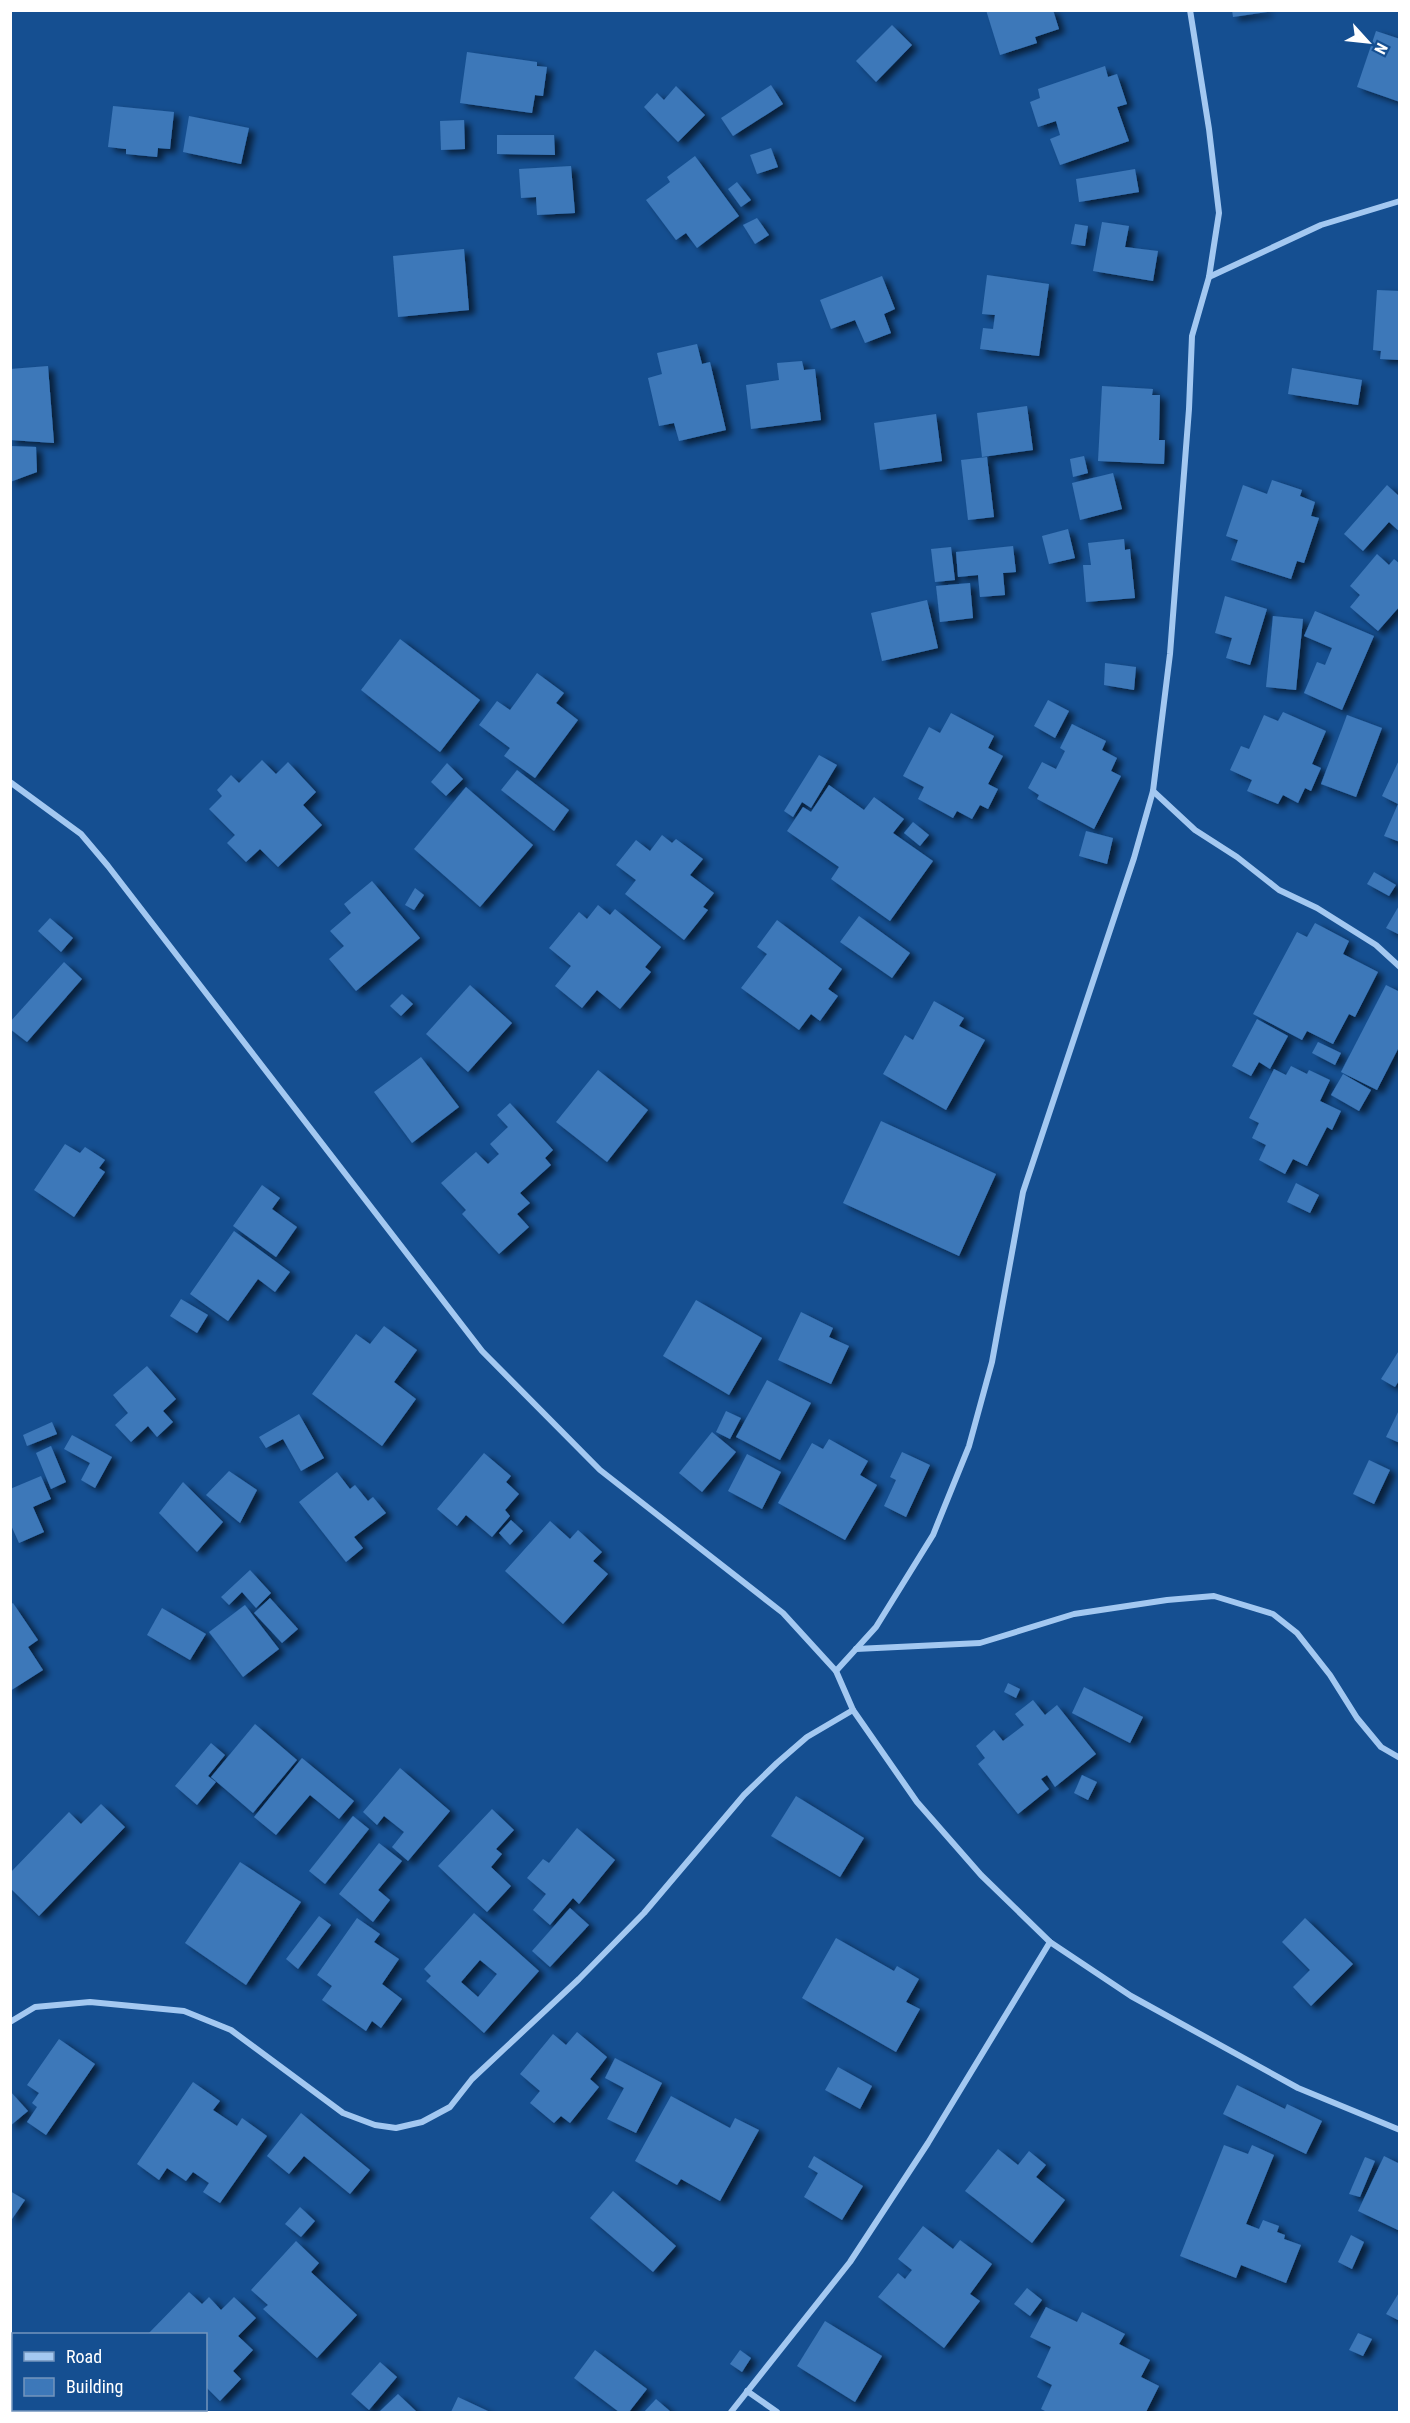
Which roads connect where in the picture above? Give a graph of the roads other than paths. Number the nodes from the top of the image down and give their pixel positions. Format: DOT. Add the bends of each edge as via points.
graph roads {
  1 [pos="1190,10"];
  2 [pos="1400,201"];
  3 [pos="1209,277"];
  4 [pos="10,782"];
  5 [pos="1153,791"];
  6 [pos="1400,967"];
  7 [pos="856,1649"];
  8 [pos="836,1671"];
  9 [pos="853,1710"];
  10 [pos="1400,1758"];
  11 [pos="1050,1942"];
  12 [pos="10,2022"];
  13 [pos="1400,2130"];
  14 [pos="747,2391"];
  15 [pos="731,2412"];
  16 [pos="777,2412"];
  1 -- 3 [label="street" via="1219,213"];
  2 -- 3 [label="street" via="1321,225"];
  3 -- 5 [label="street" via="1192,336 1170,654"];
  4 -- 8 [label="street" via="81,834 108,866 482,1351 600,1470 783,1613"];
  5 -- 6 [label="street" via="1195,830 1279,890 1377,945"];
  5 -- 7 [label="street" via="1023,1192 992,1362 969,1446 933,1534 876,1627"];
  7 -- 8 [label="street"];
  7 -- 10 [label="street" via="980,1643 1074,1614 1214,1596 1273,1614 1297,1633 1357,1718 1381,1747"];
  8 -- 9 [label="street"];
  9 -- 11 [label="street" via="917,1802 981,1875"];
  9 -- 12 [label="street" via="807,1737 777,1763 737,1803 644,1913 579,1979 472,2079 450,2107 422,2122 396,2128 343,2113 231,2030 184,2012 90,2002 35,2007"];
  11 -- 13 [label="street" via="1131,1996 1244,2059 1298,2088"];
  11 -- 14 [label="street" via="928,2143 850,2262"];
  14 -- 15 [label="street"];
  14 -- 16 [label="street"];
}
